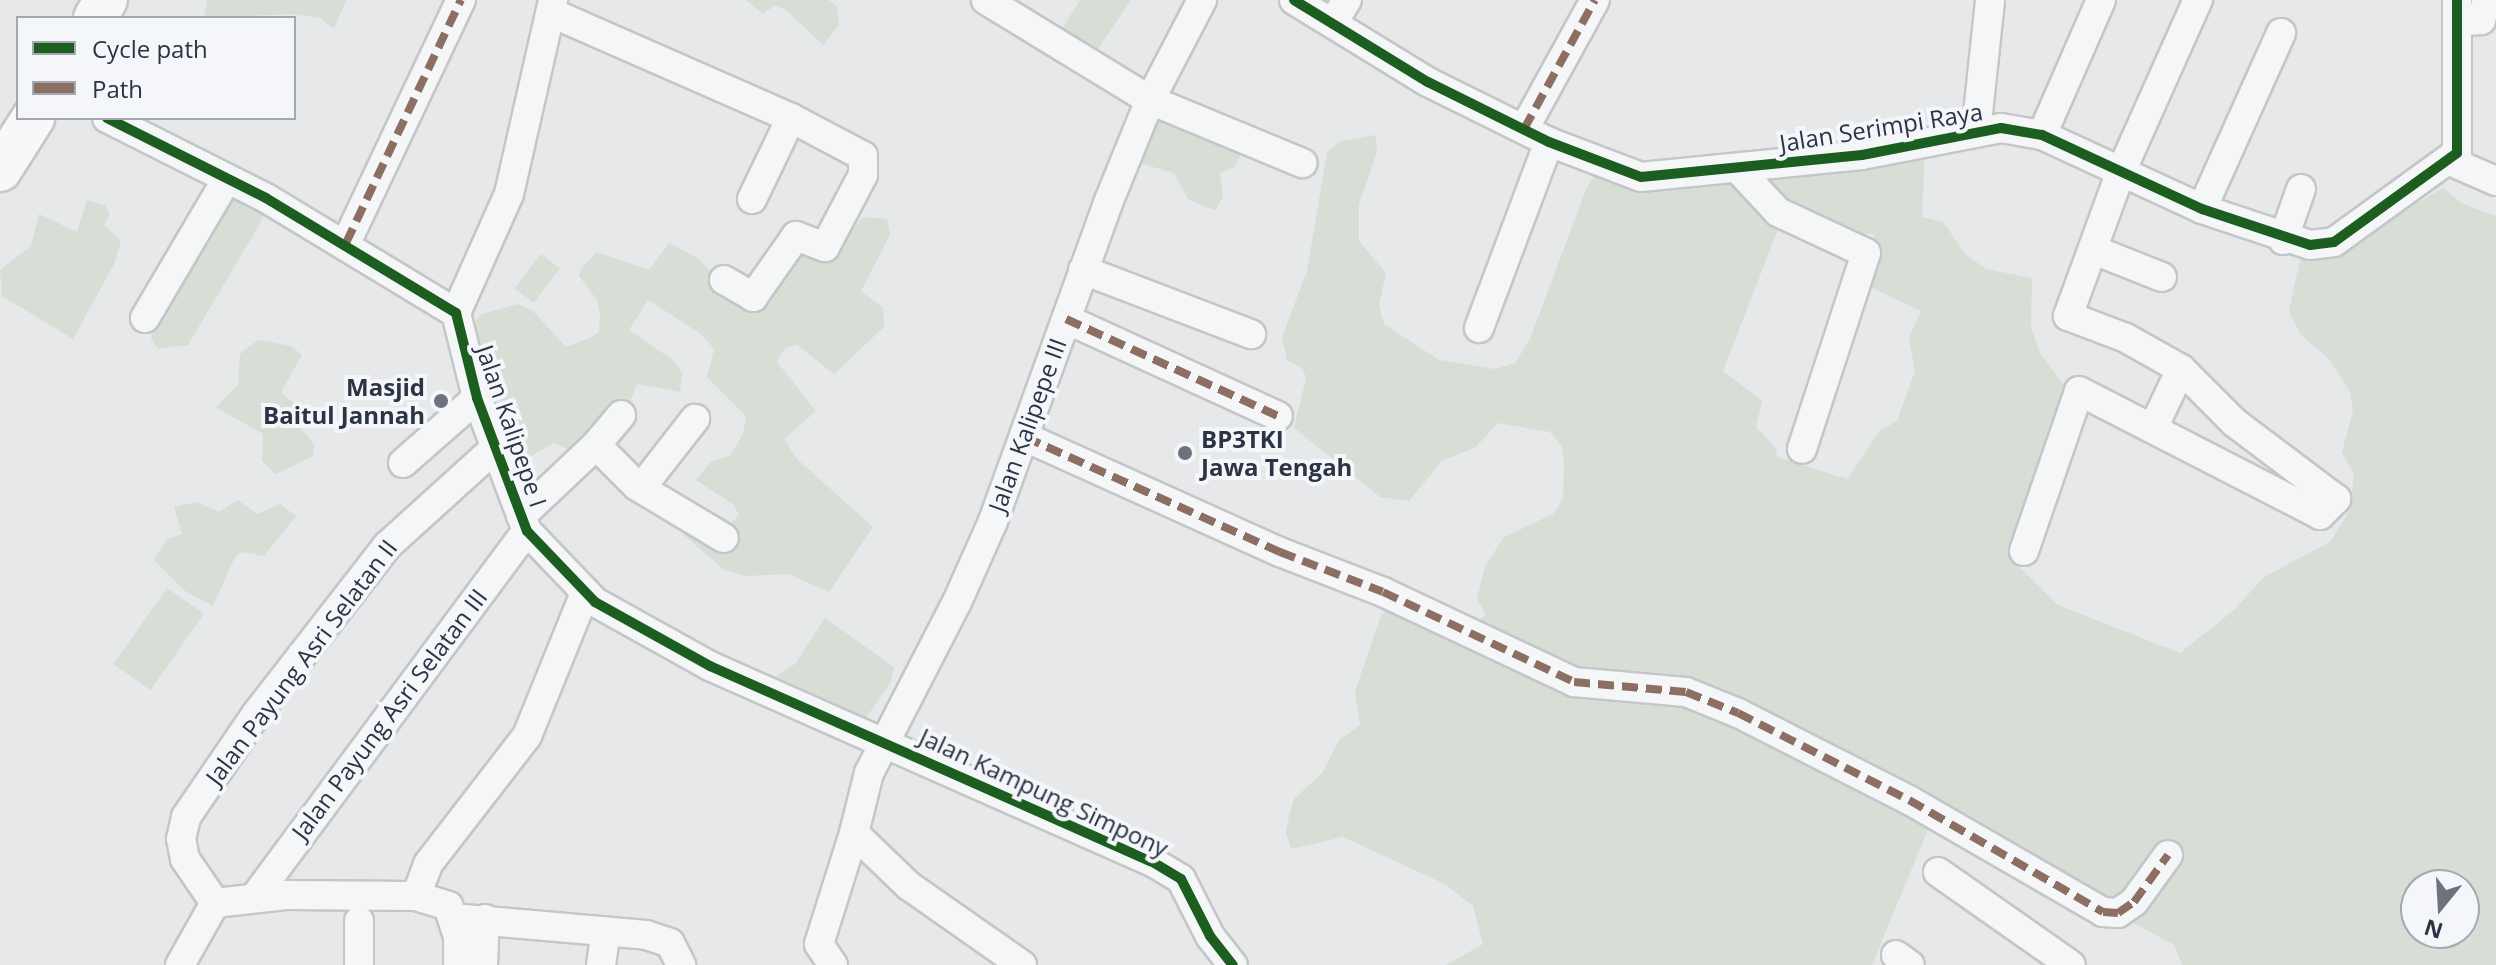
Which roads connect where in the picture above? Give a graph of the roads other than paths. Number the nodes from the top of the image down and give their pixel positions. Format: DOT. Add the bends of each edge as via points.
graph roads {
  1 [pos="461,0"];
  2 [pos="986,0"];
  3 [pos="1202,0"];
  4 [pos="1294,0"];
  5 [pos="1595,0"];
  6 [pos="1990,0"];
  7 [pos="2101,0"];
  8 [pos="2198,0"];
  9 [pos="553,6"];
  10 [pos="1340,12"];
  11 [pos="2476,13"];
  12 [pos="2281,33"];
  13 [pos="16,96"];
  14 [pos="1150,100"];
  15 [pos="791,118"];
  16 [pos="32,120"];
  17 [pos="111,120"];
  18 [pos="0,122"];
  19 [pos="1524,129"];
  20 [pos="1976,132"];
  21 [pos="2042,135"];
  22 [pos="1549,142"];
  23 [pos="2452,162"];
  24 [pos="1302,163"];
  25 [pos="1738,169"];
  26 [pos="0,170"];
  27 [pos="2120,174"];
  28 [pos="227,179"];
  29 [pos="2496,181"];
  30 [pos="2301,189"];
  31 [pos="752,199"];
  32 [pos="2202,209"];
  33 [pos="2283,240"];
  34 [pos="346,243"];
  35 [pos="2094,250"];
  36 [pos="1083,270"];
  37 [pos="2162,277"];
  38 [pos="724,280"];
  39 [pos="456,313"];
  40 [pos="145,318"];
  41 [pos="1066,319"];
  42 [pos="1479,328"];
  43 [pos="1251,334"];
  44 [pos="2181,369"];
  45 [pos="477,398"];
  46 [pos="2211,402"];
  47 [pos="621,415"];
  48 [pos="1278,416"];
  49 [pos="695,419"];
  50 [pos="2153,428"];
  51 [pos="1025,437"];
  52 [pos="596,445"];
  53 [pos="2189,445"];
  54 [pos="494,449"];
  55 [pos="1802,449"];
  56 [pos="403,463"];
  57 [pos="641,488"];
  58 [pos="524,524"];
  59 [pos="724,538"];
  60 [pos="2024,551"];
  61 [pos="585,593"];
  62 [pos="883,741"];
  63 [pos="854,833"];
  64 [pos="2168,855"];
  65 [pos="1938,872"];
  66 [pos="416,896"];
  67 [pos="254,898"];
  68 [pos="215,903"];
  69 [pos="466,919"];
  70 [pos="359,921"];
  71 [pos="606,931"];
  72 [pos="180,965"];
  73 [pos="359,965"];
  74 [pos="458,965"];
  75 [pos="483,965"];
  76 [pos="601,965"];
  77 [pos="681,965"];
  78 [pos="833,965"];
  79 [pos="1022,965"];
  80 [pos="1233,965"];
  81 [pos="2071,965"];
  1 -- 34 [label="street"];
  2 -- 14 [label="street"];
  3 -- 14 [label="street, Jalan Kalipepe III"];
  4 -- 10 [label="street, Jalan Serimpi Raya"];
  5 -- 19 [label="street"];
  6 -- 20 [label="street"];
  7 -- 21 [label="street"];
  8 -- 27 [label="street"];
  9 -- 15 [label="street"];
  9 -- 39 [label="street" via="509,194"];
  10 -- 19 [label="street, Jalan Serimpi Raya" via="1428,82"];
  11 -- 23 [label="street" via="2459,146"];
  12 -- 32 [label="street"];
  13 -- 18 [label="highway"];
  14 -- 24 [label="street"];
  14 -- 36 [label="street, Jalan Kalipepe III"];
  15 -- 31 [label="street"];
  15 -- 38 [label="street" via="863,156 863,175 825,247 796,236 753,297"];
  16 -- 26 [label="highway"];
  17 -- 28 [label="street"];
  19 -- 22 [label="street, Jalan Serimpi Raya"];
  20 -- 21 [label="street, Jalan Serimpi Raya" via="2001,128"];
  20 -- 25 [label="street, Jalan Serimpi Raya" via="1862,155"];
  21 -- 27 [label="street, Jalan Serimpi Raya"];
  22 -- 25 [label="street, Jalan Serimpi Raya" via="1641,177"];
  22 -- 42 [label="street"];
  23 -- 29 [label="street"];
  23 -- 33 [label="street, Jalan Serimpi Raya" via="2334,242"];
  25 -- 55 [label="street" via="1778,212 1866,253"];
  27 -- 32 [label="street, Jalan Serimpi Raya"];
  27 -- 35 [label="street"];
  28 -- 34 [label="street"];
  28 -- 40 [label="street"];
  30 -- 33 [label="street"];
  32 -- 33 [label="street, Jalan Serimpi Raya"];
  34 -- 39 [label="street"];
  35 -- 37 [label="street"];
  35 -- 44 [label="street" via="2068,316 2126,338"];
  36 -- 41 [label="street, Jalan Kalipepe III"];
  36 -- 43 [label="street"];
  39 -- 45 [label="street, Jalan Kalipepe I"];
  41 -- 48 [label="street"];
  41 -- 51 [label="street, Jalan Kalipepe III"];
  44 -- 46 [label="street"];
  44 -- 50 [label="street"];
  45 -- 54 [label="street, Jalan Kalipepe I"];
  45 -- 56 [label="street"];
  46 -- 53 [label="street"];
  46 -- 53 [label="street" via="2336,499 2320,515"];
  47 -- 52 [label="street, Jalan Kalipepe I"];
  49 -- 57 [label="street"];
  50 -- 53 [label="street"];
  50 -- 60 [label="street" via="2079,391"];
  51 -- 62 [label="street, Jalan Kalipepe III" via="957,602"];
  51 -- 64 [label="street" via="1280,552 1383,592 1574,682 1686,692 1738,713 1909,800 2103,912 2118,913 2134,902"];
  52 -- 57 [label="street"];
  52 -- 58 [label="street, Jalan Kalipepe I"];
  54 -- 58 [label="street, Jalan Kalipepe I"];
  54 -- 68 [label="street, Jalan Payung Asri Selatan II" via="387,546 257,713 186,817 181,839 185,859"];
  57 -- 59 [label="street"];
  58 -- 61 [label="street, Jalan Kalipepe I"];
  58 -- 67 [label="street, Jalan Payung Asri Selatan III"];
  61 -- 62 [label="street, Jalan Kalipepe I" via="710,666"];
  61 -- 66 [label="street" via="527,736 428,864"];
  62 -- 63 [label="street, Jalan Kalipepe III"];
  62 -- 80 [label="street, Jalan Kampung Simpony" via="1086,829 1181,879 1210,936"];
  63 -- 78 [label="street, Jalan Kalipepe III" via="819,944"];
  63 -- 79 [label="street" via="909,886"];
  65 -- 81 [label="street"];
  66 -- 67 [label="street"];
  66 -- 69 [label="street" via="448,906"];
  67 -- 68 [label="street"];
  68 -- 72 [label="street"];
  69 -- 71 [label="street"];
  69 -- 74 [label="street"];
  69 -- 75 [label="street"];
  70 -- 73 [label="street"];
  71 -- 76 [label="street"];
  71 -- 77 [label="street" via="662,939 677,951"];
}
